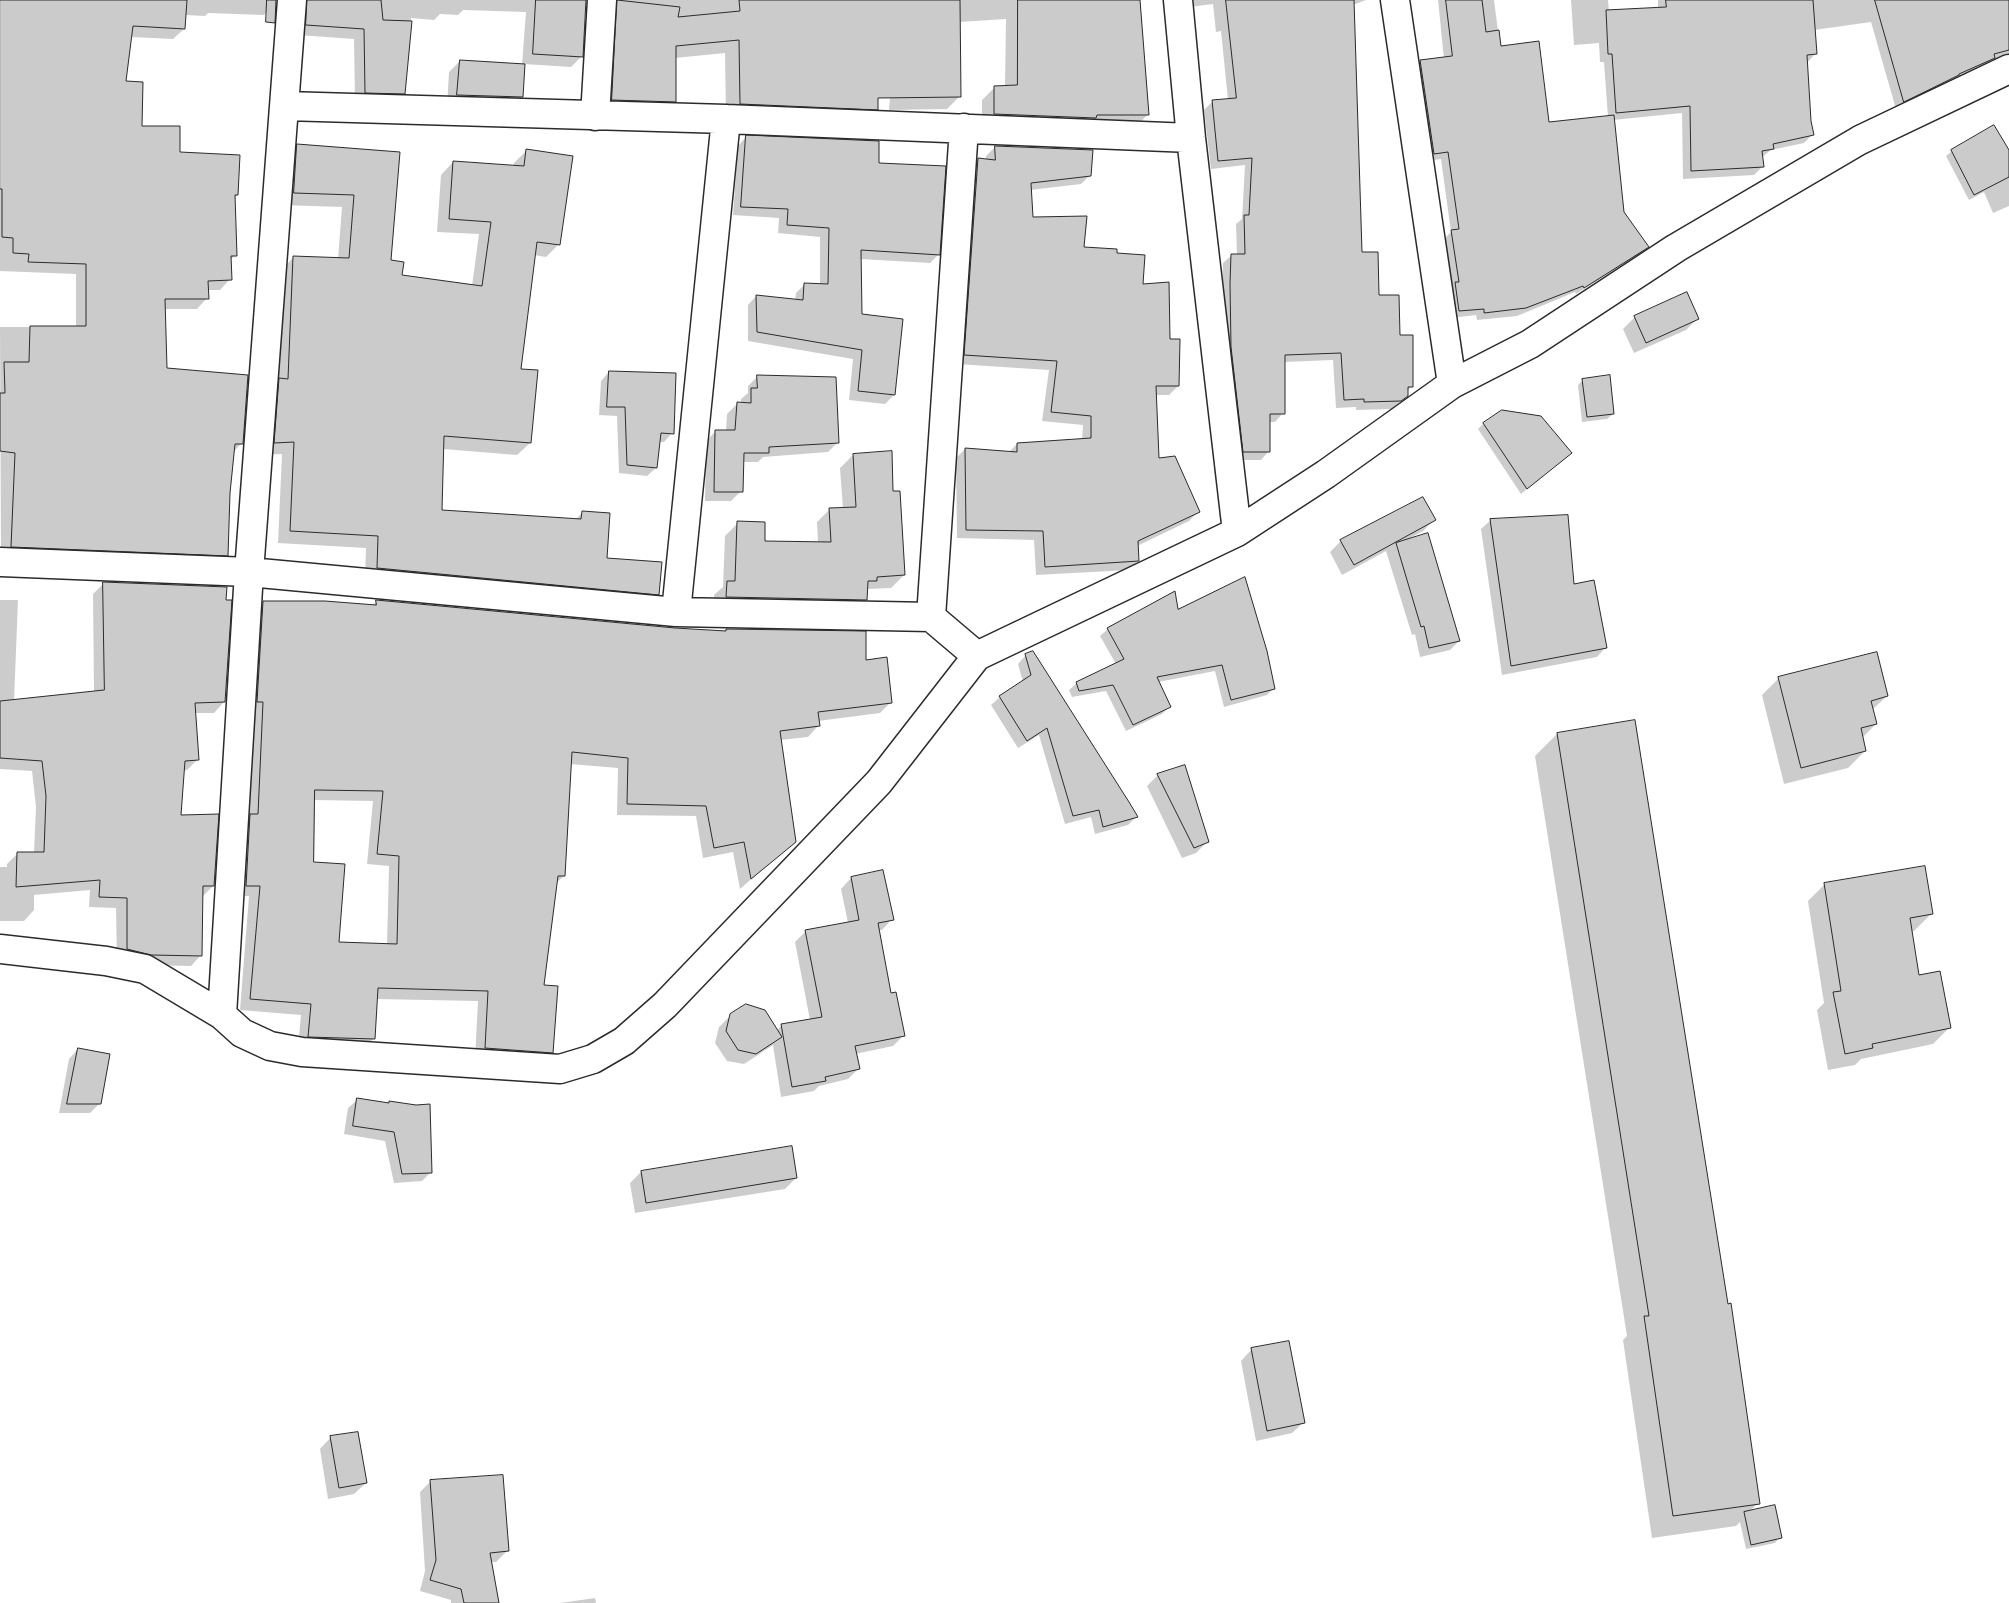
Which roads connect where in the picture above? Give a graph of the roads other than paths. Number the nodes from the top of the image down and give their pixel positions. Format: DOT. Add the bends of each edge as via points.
graph roads {
  1 [pos="292,0"];
  2 [pos="602,0"];
  3 [pos="1178,0"];
  4 [pos="1395,0"];
  5 [pos="2009,69"];
  6 [pos="285,106"];
  7 [pos="595,116"];
  8 [pos="726,119"];
  9 [pos="964,128"];
  10 [pos="1191,138"];
  11 [pos="1452,384"];
  12 [pos="1236,532"];
  13 [pos="0,562"];
  14 [pos="249,572"];
  15 [pos="676,612"];
  16 [pos="931,617"];
  17 [pos="977,656"];
  18 [pos="0,949"];
  19 [pos="222,1015"];
  1 -- 6 [label="street"];
  2 -- 7 [label="street"];
  3 -- 10 [label="street"];
  4 -- 11 [label="street"];
  5 -- 11 [label="street" via="1860,140 1676,248 1530,344"];
  6 -- 7 [label="street"];
  6 -- 14 [label="street"];
  7 -- 8 [label="street"];
  8 -- 9 [label="street"];
  8 -- 15 [label="street"];
  9 -- 10 [label="street"];
  9 -- 16 [label="street"];
  10 -- 12 [label="street"];
  11 -- 12 [label="street" via="1326,474"];
  12 -- 17 [label="street"];
  13 -- 14 [label="street"];
  14 -- 15 [label="street"];
  14 -- 19 [label="street"];
  15 -- 16 [label="street"];
  16 -- 17 [label="street"];
  17 -- 19 [label="street" via="879,782 665,1005 624,1041 593,1059 560,1069 302,1052 270,1046 242,1033"];
  18 -- 19 [label="street" via="106,961 145,969"];
}
